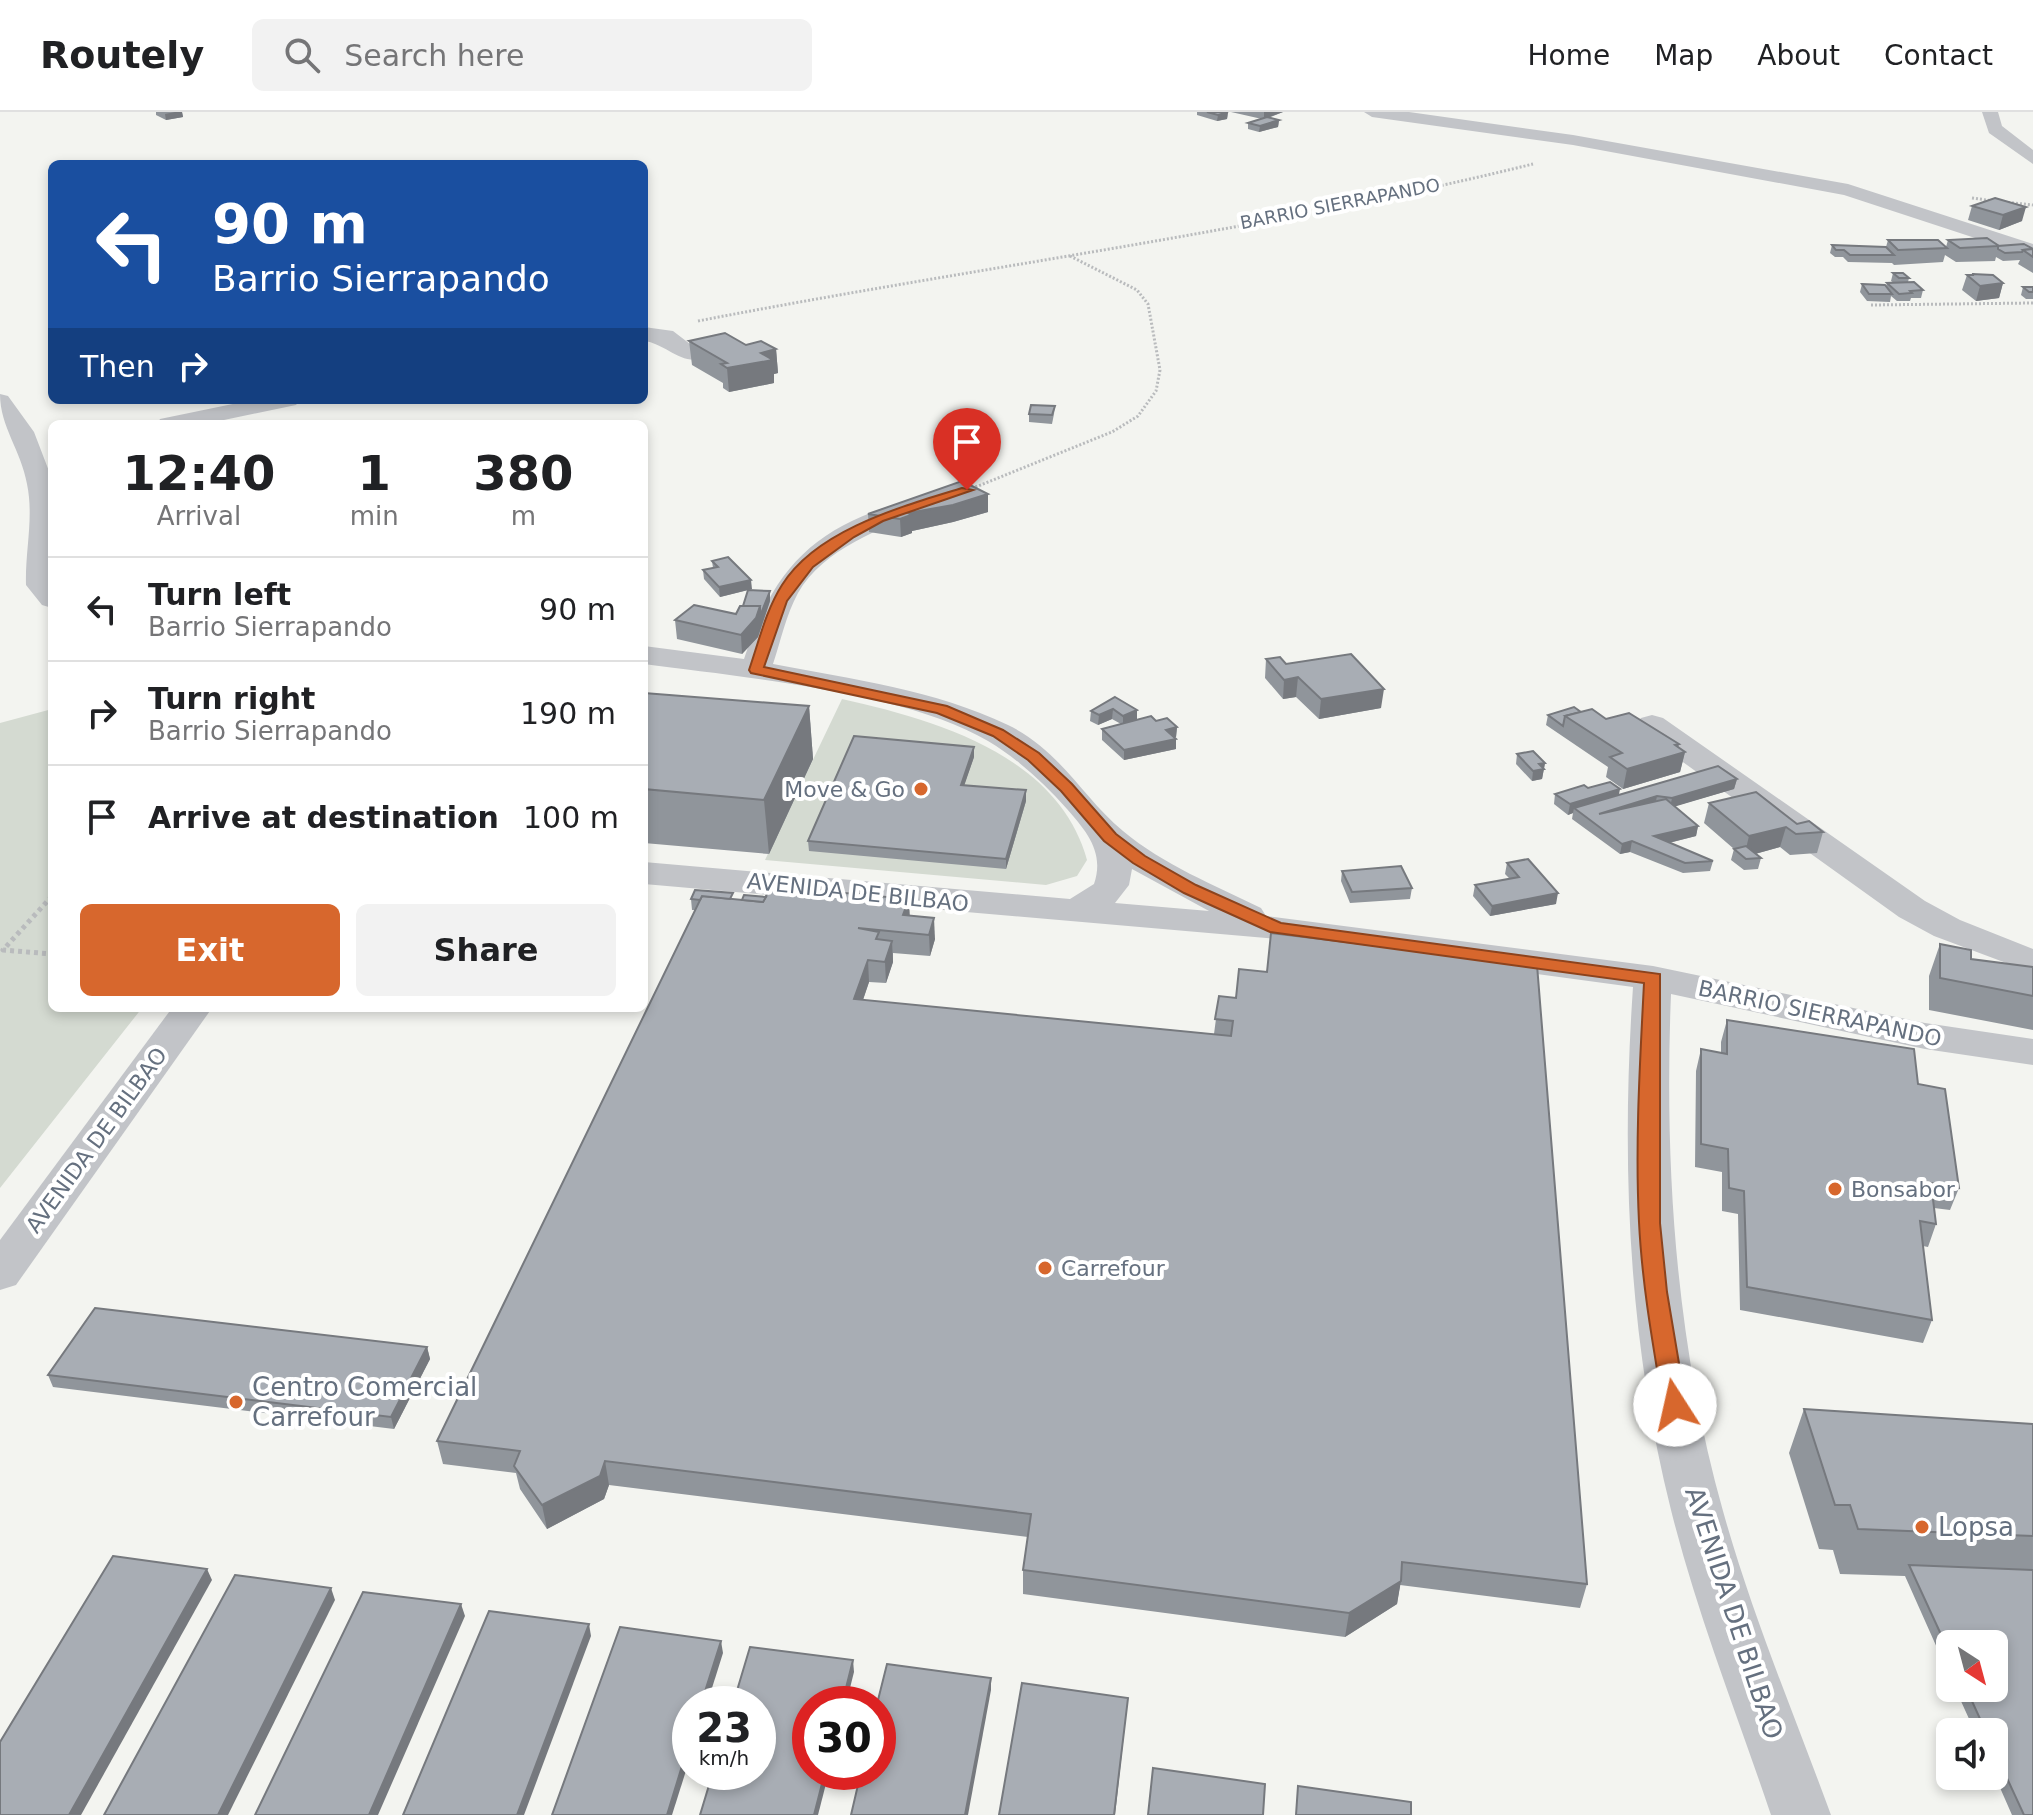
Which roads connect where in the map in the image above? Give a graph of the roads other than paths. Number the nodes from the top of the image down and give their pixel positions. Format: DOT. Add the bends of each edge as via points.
graph roads {
  1 [pos="1372,112"];
  2 [pos="1990,112"];
  3 [pos="2033,159"];
  4 [pos="2032,247"];
  5 [pos="650,334"];
  6 [pos="692,354"];
  7 [pos="0,401"];
  8 [pos="268,404"];
  9 [pos="189,420"];
  10 [pos="31,454"];
  11 [pos="967,490"];
  12 [pos="48,594"];
  13 [pos="648,656"];
  14 [pos="756,670"];
  15 [pos="1652,725"];
  16 [pos="1112,850"];
  17 [pos="648,873"];
  18 [pos="1073,912"];
  19 [pos="1156,918"];
  20 [pos="1277,928"];
  21 [pos="2033,962"];
  22 [pos="1653,978"];
  23 [pos="189,1012"];
  24 [pos="2032,1054"];
  25 [pos="0,1273"];
  26 [pos="1801,1815"];
  1 -- 4 [label="street" via="1848,190"];
  2 -- 3 [label="street" via="1995,129"];
  5 -- 6 [label="street"];
  7 -- 10 [label="street" via="16,420"];
  8 -- 9 [label="street"];
  10 -- 12 [label="street" via="43,493 40,585"];
  11 -- 14 [label="street" via="878,519 808,565 780,601"];
  13 -- 14 [label="street, BARRIO SIERRAPANDO"];
  14 -- 16 [label="street, BARRIO SIERRAPANDO" via="926,706 998,733 1055,777"];
  15 -- 21 [label="street" via="1912,909"];
  16 -- 18 [label="street" via="1113,887"];
  16 -- 19 [label="street, BARRIO SIERRAPANDO" via="1142,887"];
  16 -- 20 [label="street, BARRIO SIERRAPANDO"];
  17 -- 18 [label="street, AVENIDA DE BILBAO"];
  18 -- 19 [label="street, BARRIO SIERRAPANDO"];
  19 -- 20 [label="street, BARRIO SIERRAPANDO"];
  20 -- 22 [label="street, BARRIO SIERRAPANDO"];
  22 -- 24 [label="street, BARRIO SIERRAPANDO"];
  22 -- 26 [label="street, AVENIDA DE BILBAO" via="1650,1223 1669,1374 1686,1467"];
  23 -- 25 [label="street, AVENIDA DE BILBAO"];
}
